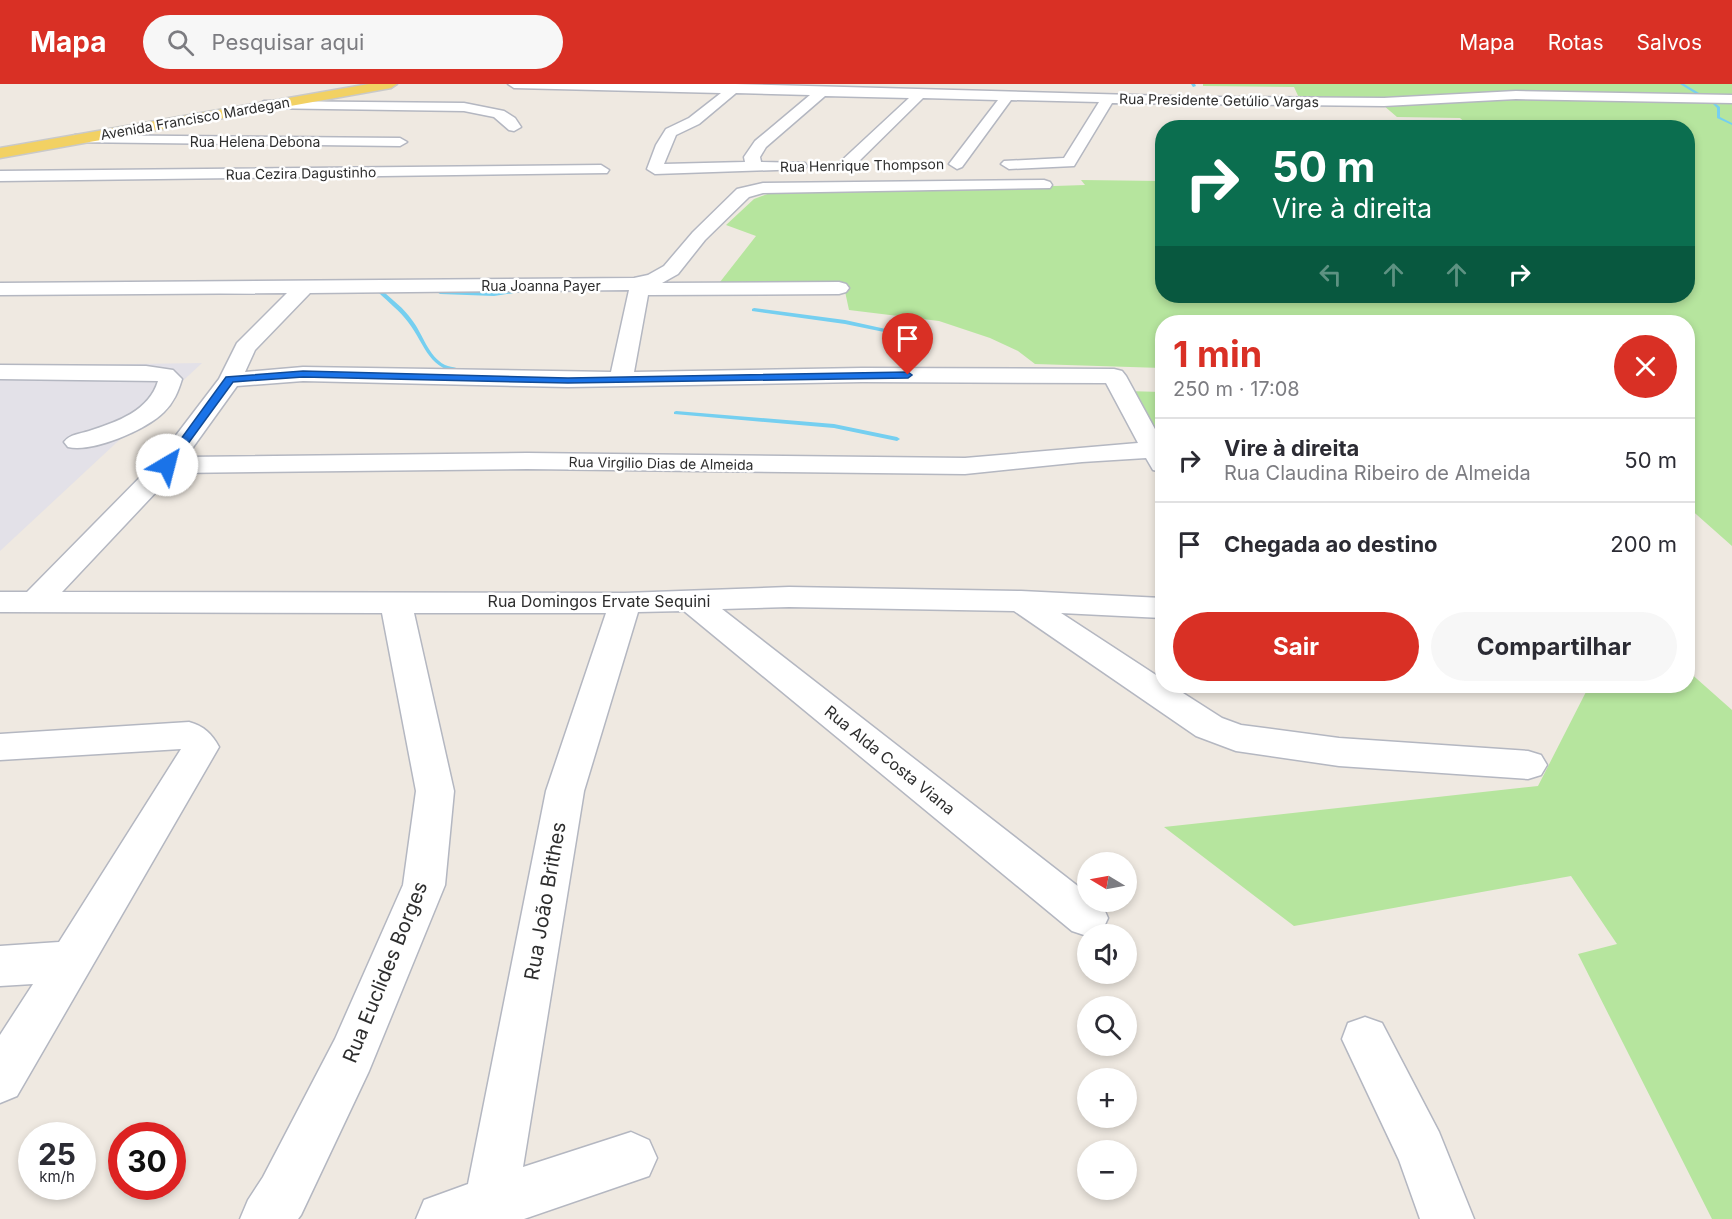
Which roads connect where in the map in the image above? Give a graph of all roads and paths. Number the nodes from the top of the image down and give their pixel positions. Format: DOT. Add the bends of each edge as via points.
graph roads {
  1 [pos="356,84"];
  2 [pos="388,84"];
  3 [pos="514,84"];
  4 [pos="735,88"];
  5 [pos="824,90"];
  6 [pos="921,92"];
  7 [pos="1009,94"];
  8 [pos="322,96"];
  9 [pos="1108,98"];
  10 [pos="1732,99"];
  11 [pos="1207,101"];
  12 [pos="1260,101"];
  13 [pos="1381,102"];
  14 [pos="264,105"];
  15 [pos="1274,114"];
  16 [pos="1216,115"];
  17 [pos="1392,115"];
  18 [pos="1095,116"];
  19 [pos="1118,117"];
  20 [pos="514,127"];
  21 [pos="75,139"];
  22 [pos="400,142"];
  23 [pos="0,153"];
  24 [pos="937,164"];
  25 [pos="957,164"];
  26 [pos="866,165"];
  27 [pos="809,166"];
  28 [pos="754,167"];
  29 [pos="601,170"];
  30 [pos="0,176"];
  31 [pos="1044,185"];
  32 [pos="306,285"];
  33 [pos="641,286"];
  34 [pos="839,288"];
  35 [pos="0,289"];
  36 [pos="0,372"];
  37 [pos="230,380"];
  38 [pos="621,380"];
  39 [pos="77,442"];
  40 [pos="1155,450"];
  41 [pos="1155,457"];
  42 [pos="167,465"];
  43 [pos="36,601"];
  44 [pos="1021,601"];
  45 [pos="0,602"];
  46 [pos="396,602"];
  47 [pos="693,602"];
  48 [pos="625,603"];
  49 [pos="1155,608"];
  50 [pos="1155,691"];
  51 [pos="1158,693"];
  52 [pos="0,747"];
  53 [pos="1528,765"];
  54 [pos="1087,918"];
  55 [pos="73,961"];
  56 [pos="0,966"];
  57 [pos="1365,1039"];
  58 [pos="0,1079"];
  59 [pos="631,1158"];
  60 [pos="467,1212"];
  61 [pos="267,1219"];
  62 [pos="1448,1219"];
  1 -- 8 [label="street" via="319,90"];
  2 -- 8 [label="main road, Avenida Francisco Mardegan"];
  3 -- 4 [label="street, Rua Presidente Getúlio Vargas"];
  4 -- 5 [label="street, Rua Presidente Getúlio Vargas"];
  4 -- 28 [label="street, Rua Henrique Thompson" via="694,121 671,132 655,169"];
  5 -- 6 [label="street, Rua Presidente Getúlio Vargas"];
  5 -- 28 [label="street" via="760,144 752,157"];
  6 -- 7 [label="street, Rua Presidente Getúlio Vargas"];
  6 -- 26 [label="street, Rua Henrique Thompson" via="839,166"];
  7 -- 9 [label="street, Rua Presidente Getúlio Vargas"];
  7 -- 25 [label="street"];
  8 -- 14 [label="main road, Avenida Francisco Mardegan"];
  9 -- 11 [label="street, Rua Presidente Getúlio Vargas"];
  9 -- 18 [label="street"];
  10 -- 13 [label="street, Rua Presidente Getúlio Vargas" via="1516,95"];
  11 -- 12 [label="street, Rua Presidente Getúlio Vargas"];
  11 -- 16 [label="street"];
  12 -- 13 [label="street, Rua Presidente Getúlio Vargas"];
  12 -- 15 [label="street"];
  13 -- 17 [label="street"];
  14 -- 20 [label="street" via="488,109 510,120"];
  14 -- 21 [label="main road, Avenida Francisco Mardegan"];
  18 -- 19 [label="street"];
  18 -- 25 [label="street, Rua Henrique Thompson" via="1069,164"];
  21 -- 22 [label="street, Rua Helena Debona"];
  21 -- 23 [label="main road, Avenida Francisco Mardegan"];
  24 -- 25 [label="street, Rua Henrique Thompson"];
  27 -- 28 [label="street, Rua Henrique Thompson"];
  29 -- 30 [label="street, Rua Cezira Dagustinho"];
  31 -- 33 [label="street, Rua Joanna Payer" via="764,188 743,193 671,270"];
  32 -- 33 [label="street, Rua Joanna Payer"];
  32 -- 35 [label="street, Rua Joanna Payer"];
  32 -- 37 [label="street" via="244,348"];
  33 -- 34 [label="street"];
  33 -- 38 [label="street"];
  36 -- 39 [label="street" via="146,373 170,379 164,397 142,417 114,432"];
  37 -- 38 [label="street" via="303,374"];
  37 -- 42 [label="street"];
  38 -- 40 [label="street" via="862,375 1114,376"];
  41 -- 42 [label="street, Rua Virgilio Dias de Almeida" via="944,467 526,460"];
  42 -- 43 [label="street"];
  43 -- 45 [label="street, Rua Domingos Ervate Sequini"];
  43 -- 46 [label="street, Rua Domingos Ervate Sequini"];
  44 -- 47 [label="street, Rua Domingos Ervate Sequini" via="789,597"];
  44 -- 49 [label="street, Rua Domingos Ervate Sequini"];
  44 -- 50 [label="street"];
  46 -- 48 [label="street, Rua Domingos Ervate Sequini"];
  46 -- 61 [label="street, Rua Euclides Borges" via="435,791 424,885 352,1055"];
  47 -- 48 [label="street, Rua Domingos Ervate Sequini"];
  47 -- 54 [label="street, Rua Alda Costa Viana"];
  48 -- 60 [label="street, Rua João Brithes" via="565,791"];
  51 -- 53 [label="street" via="1209,727 1236,738 1339,752"];
  52 -- 55 [label="street" via="189,735 201,747"];
  55 -- 56 [label="street"];
  55 -- 58 [label="street"];
  57 -- 62 [label="street" via="1421,1150"];
  59 -- 60 [label="street"];
}
